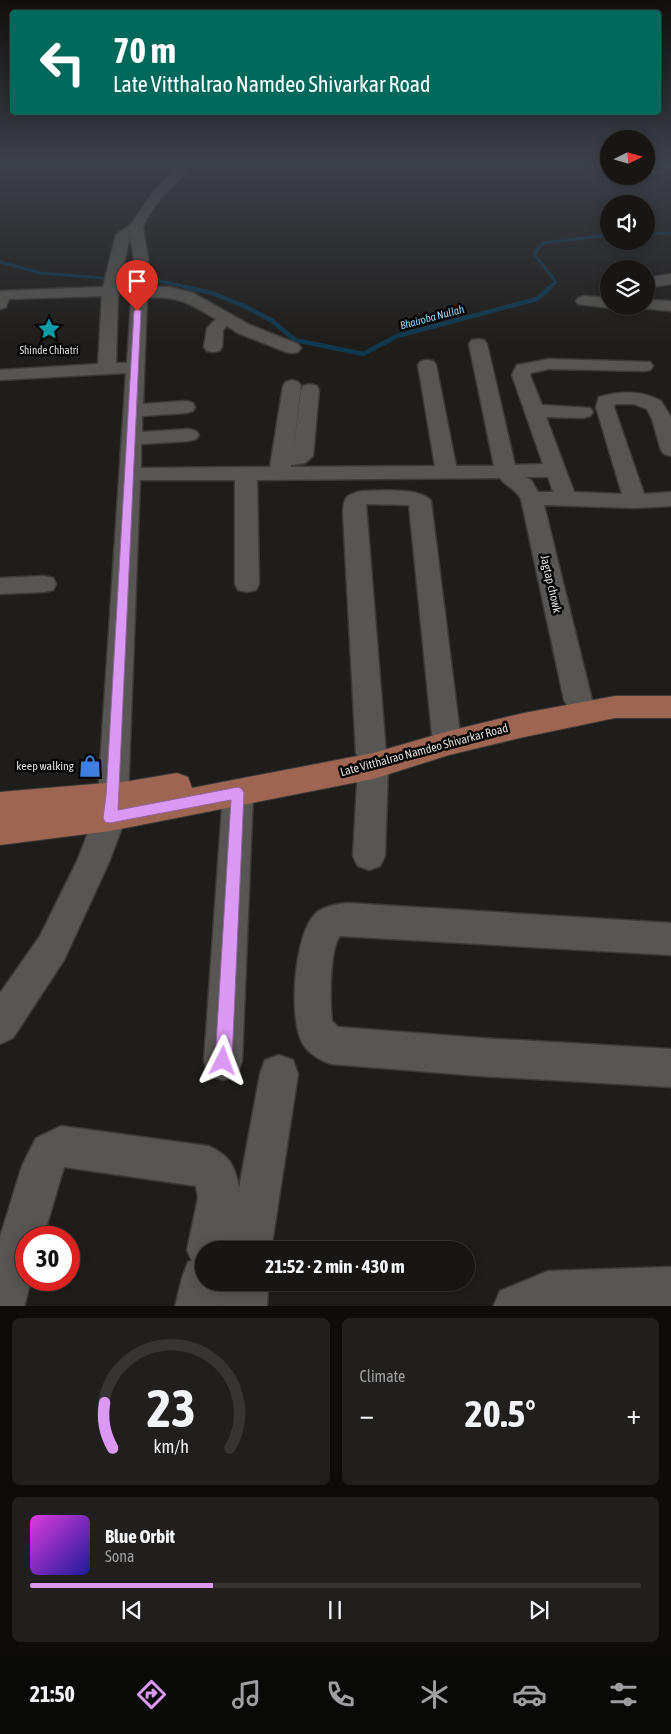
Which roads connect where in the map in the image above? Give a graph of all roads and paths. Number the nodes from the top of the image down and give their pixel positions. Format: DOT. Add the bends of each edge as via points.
graph roads {
  1 [pos="138,224"];
  2 [pos="136,227"];
  3 [pos="671,280"];
  4 [pos="113,282"];
  5 [pos="655,282"];
  6 [pos="138,289"];
  7 [pos="600,296"];
  8 [pos="1,297"];
  9 [pos="584,301"];
  10 [pos="655,305"];
  11 [pos="671,306"];
  12 [pos="226,318"];
  13 [pos="478,344"];
  14 [pos="213,347"];
  15 [pos="292,348"];
  16 [pos="427,365"];
  17 [pos="620,366"];
  18 [pos="644,366"];
  19 [pos="134,368"];
  20 [pos="107,369"];
  21 [pos="2,378"];
  22 [pos="301,388"];
  23 [pos="633,398"];
  24 [pos="186,407"];
  25 [pos="534,411"];
  26 [pos="132,412"];
  27 [pos="583,412"];
  28 [pos="665,414"];
  29 [pos="189,435"];
  30 [pos="131,439"];
  31 [pos="671,450"];
  32 [pos="281,466"];
  33 [pos="555,470"];
  34 [pos="246,473"];
  35 [pos="447,473"];
  36 [pos="129,474"];
  37 [pos="508,475"];
  38 [pos="566,498"];
  39 [pos="532,499"];
  40 [pos="671,499"];
  41 [pos="635,501"];
  42 [pos="44,584"];
  43 [pos="247,584"];
  44 [pos="0,586"];
  45 [pos="671,691"];
  46 [pos="578,700"];
  47 [pos="671,707"];
  48 [pos="446,734"];
  49 [pos="372,760"];
  50 [pos="238,793"];
  51 [pos="0,806"];
  52 [pos="111,807"];
  53 [pos="0,831"];
  54 [pos="369,856"];
  55 [pos="671,939"];
  56 [pos="0,1025"];
  57 [pos="223,1061"];
  58 [pos="671,1068"];
  59 [pos="279,1074"];
  60 [pos="211,1241"];
  61 [pos="251,1241"];
  62 [pos="671,1290"];
  63 [pos="201,1291"];
  64 [pos="245,1291"];
  65 [pos="0,1306"];
  66 [pos="198,1306"];
  67 [pos="244,1306"];
  68 [pos="516,1306"];
  1 -- 2 [label="street"];
  2 -- 4 [label="street" via="124,235"];
  2 -- 6 [label="street" via="141,259"];
  3 -- 5 [label="street"];
  4 -- 8 [label="street"];
  4 -- 20 [label="street"];
  6 -- 12 [label="street" via="187,296"];
  6 -- 19 [label="street"];
  7 -- 9 [label="street"];
  10 -- 11 [label="street"];
  12 -- 14 [label="street" via="215,328"];
  12 -- 15 [label="street" via="244,329"];
  13 -- 37 [label="street"];
  16 -- 35 [label="street"];
  17 -- 18 [label="street"];
  17 -- 23 [label="street"];
  17 -- 25 [label="street" via="549,364 523,369 521,375"];
  19 -- 20 [label="street"];
  19 -- 26 [label="street"];
  20 -- 21 [label="street"];
  22 -- 32 [label="street" via="303,456"];
  23 -- 28 [label="street" via="650,402"];
  23 -- 41 [label="street" via="606,400 605,407"];
  24 -- 26 [label="street"];
  25 -- 27 [label="street"];
  25 -- 33 [label="street"];
  26 -- 30 [label="street"];
  28 -- 31 [label="street"];
  29 -- 30 [label="street"];
  30 -- 36 [label="street"];
  32 -- 34 [label="street"];
  32 -- 35 [label="street"];
  33 -- 37 [label="street"];
  33 -- 38 [label="street"];
  34 -- 36 [label="street"];
  34 -- 43 [label="street"];
  35 -- 37 [label="street"];
  36 -- 52 [label="street"];
  37 -- 39 [label="street, Jagtap chowk" via="523,485"];
  38 -- 39 [label="street"];
  38 -- 41 [label="street"];
  39 -- 46 [label="street, Jagtap chowk"];
  40 -- 41 [label="street"];
  42 -- 44 [label="street"];
  45 -- 46 [label="main road, Late Vitthalrao Namdeo Shivarkar Road" via="614,693"];
  46 -- 48 [label="main road, Late Vitthalrao Namdeo Shivarkar Road" via="547,705"];
  47 -- 49 [label="main road, Late Vitthalrao Namdeo Shivarkar Road" via="615,707"];
  48 -- 49 [label="main road, Late Vitthalrao Namdeo Shivarkar Road"];
  48 -- 49 [label="street" via="420,501 362,497 355,500 354,513"];
  49 -- 50 [label="main road, Late Vitthalrao Namdeo Shivarkar Road"];
  49 -- 52 [label="main road, Late Vitthalrao Namdeo Shivarkar Road"];
  49 -- 54 [label="street"];
  50 -- 52 [label="main road, Late Vitthalrao Namdeo Shivarkar Road"];
  50 -- 57 [label="street"];
  51 -- 52 [label="main road, Late Vitthalrao Namdeo Shivarkar Road"];
  52 -- 53 [label="main road, Late Vitthalrao Namdeo Shivarkar Road"];
  52 -- 56 [label="street" via="93,862 52,948"];
  55 -- 58 [label="street" via="334,920 324,929 314,969 311,1011 316,1032 331,1045"];
  59 -- 61 [label="street"];
  60 -- 65 [label="street" via="219,1198 216,1177 208,1167 61,1146 50,1152 43,1166"];
  62 -- 68 [label="street" via="548,1294"];
  63 -- 66 [label="street"];
  64 -- 67 [label="street"];
}
